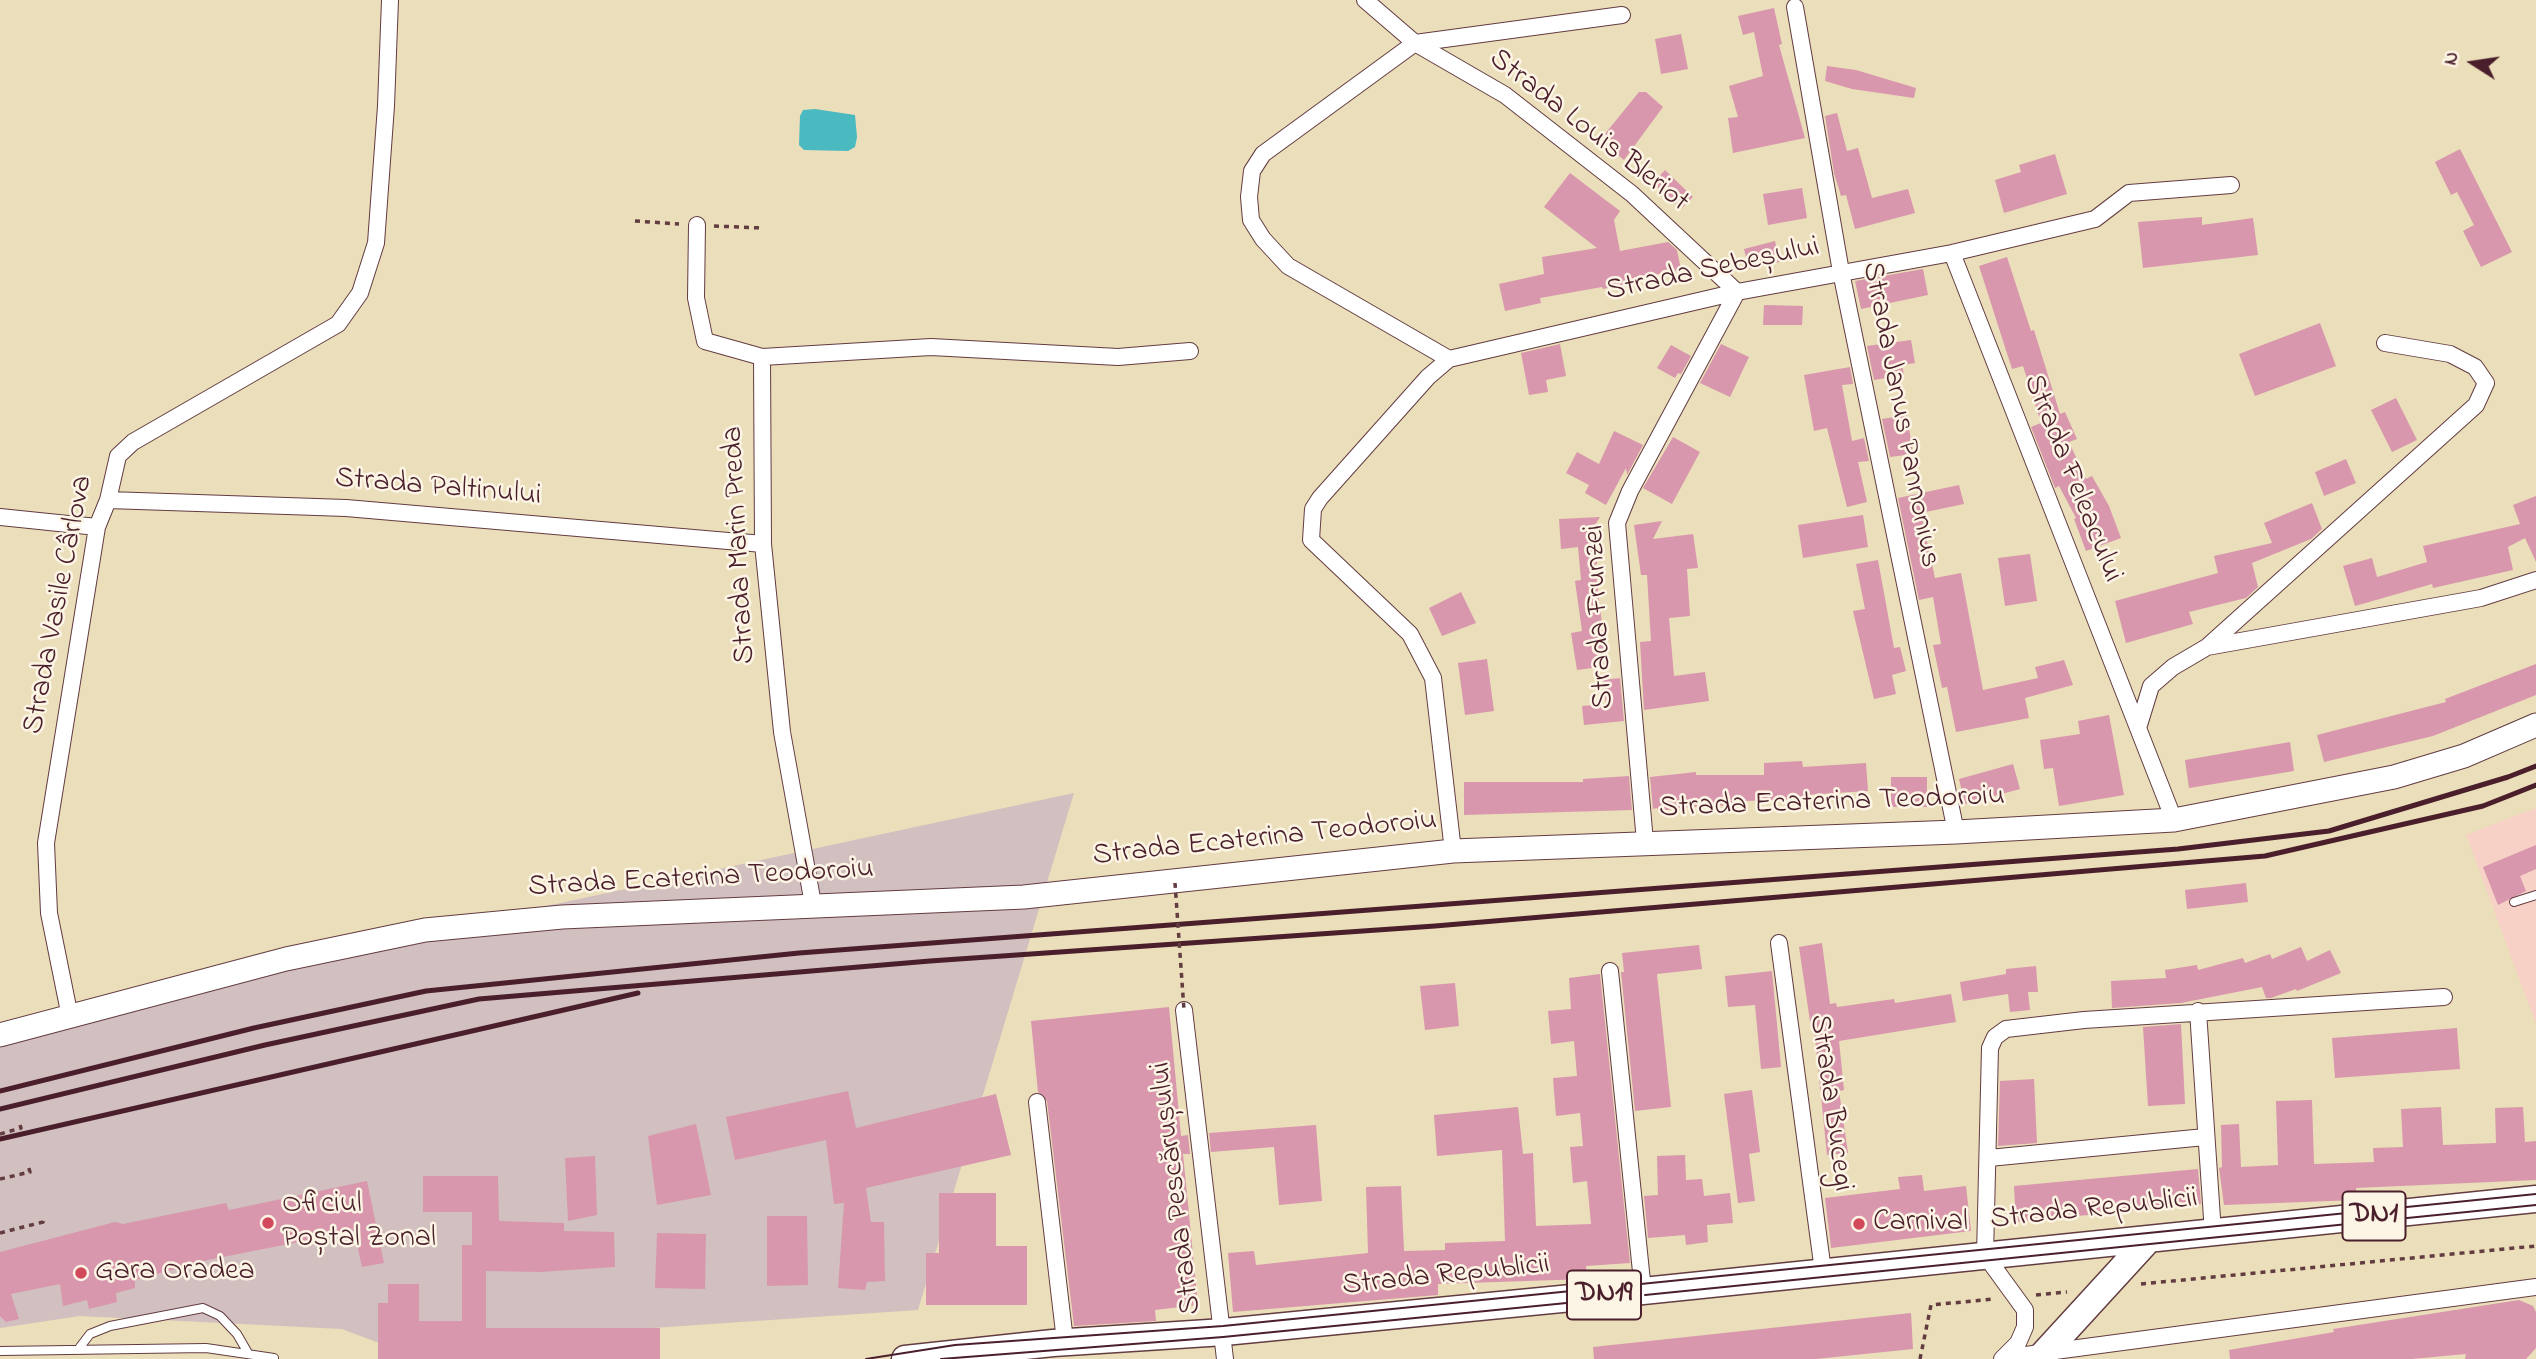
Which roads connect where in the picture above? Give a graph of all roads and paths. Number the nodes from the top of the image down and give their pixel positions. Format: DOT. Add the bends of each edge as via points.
graph roads {
  1 [pos="390,0"];
  2 [pos="1365,0"];
  3 [pos="1795,7"];
  4 [pos="1622,15"];
  5 [pos="1415,43"];
  6 [pos="2231,185"];
  7 [pos="697,225"];
  8 [pos="1952,253"];
  9 [pos="1841,272"];
  10 [pos="1737,292"];
  11 [pos="2385,343"];
  12 [pos="1190,351"];
  13 [pos="762,357"];
  14 [pos="1449,359"];
  15 [pos="108,500"];
  16 [pos="0,517"];
  17 [pos="97,527"];
  18 [pos="763,544"];
  19 [pos="2536,580"];
  20 [pos="2207,647"];
  21 [pos="2139,725"];
  22 [pos="2536,725"];
  23 [pos="2174,820"];
  24 [pos="1956,832"];
  25 [pos="1645,842"];
  26 [pos="1452,851"];
  27 [pos="1175,883"];
  28 [pos="2536,895"];
  29 [pos="2514,902"];
  30 [pos="813,904"];
  31 [pos="1779,943"];
  32 [pos="1610,971"];
  33 [pos="2444,997"];
  34 [pos="1184,1010"];
  35 [pos="2198,1011"];
  36 [pos="70,1017"];
  37 [pos="0,1035"];
  38 [pos="1037,1102"];
  39 [pos="20,1125"];
  40 [pos="0,1134"];
  41 [pos="2205,1137"];
  42 [pos="1989,1158"];
  43 [pos="28,1164"];
  44 [pos="0,1179"];
  45 [pos="2536,1199"];
  46 [pos="42,1219"];
  47 [pos="0,1233"];
  48 [pos="2213,1233"];
  49 [pos="2148,1240"];
  50 [pos="2536,1246"];
  51 [pos="1985,1255"];
  52 [pos="1823,1271"];
  53 [pos="2107,1287"];
  54 [pos="2536,1287"];
  55 [pos="1643,1291"];
  56 [pos="2070,1292"];
  57 [pos="2016,1297"];
  58 [pos="1224,1332"];
  59 [pos="1057,1344"];
  60 [pos="80,1347"];
  61 [pos="0,1351"];
  62 [pos="248,1353"];
  63 [pos="2042,1356"];
  64 [pos="274,1358"];
  65 [pos="905,1359"];
  66 [pos="1225,1359"];
  67 [pos="1920,1359"];
  68 [pos="2002,1359"];
  1 -- 15 [label="street, Strada Vasile Cârlova" via="376,243 360,293 338,324 133,442 118,456"];
  2 -- 5 [label="street, Strada Louis Bleriot"];
  3 -- 9 [label="street, Strada Janus Pannonius"];
  4 -- 5 [label="street"];
  5 -- 10 [label="street, Strada Louis Bleriot" via="1505,95 1632,194"];
  5 -- 14 [label="street" via="1263,153 1252,171 1251,220 1288,266"];
  6 -- 8 [label="street, Strada Sebeșului" via="2129,193 2095,219"];
  7 -- 13 [label="street" via="696,298 705,341"];
  8 -- 9 [label="street, Strada Sebeșului"];
  8 -- 21 [label="street, Strada Feleacului"];
  9 -- 10 [label="street, Strada Sebeșului"];
  9 -- 24 [label="street, Strada Janus Pannonius"];
  10 -- 14 [label="street, Strada Sebeșului"];
  10 -- 25 [label="street, Strada Frunzei" via="1617,523"];
  11 -- 20 [label="street" via="2450,354 2475,367 2486,383 2476,405"];
  12 -- 13 [label="street" via="1118,358 931,347"];
  13 -- 18 [label="street, Strada Marin Preda"];
  14 -- 26 [label="street" via="1320,498 1312,509 1311,540 1410,634 1433,678"];
  15 -- 17 [label="street, Strada Vasile Cârlova"];
  15 -- 18 [label="street, Strada Paltinului" via="346,508"];
  16 -- 17 [label="street"];
  17 -- 36 [label="street, Strada Vasile Cârlova" via="46,843 49,914"];
  18 -- 30 [label="street, Strada Marin Preda" via="782,732"];
  19 -- 20 [label="street" via="2481,598"];
  20 -- 21 [label="street" via="2151,686"];
  21 -- 23 [label="street, Strada Feleacului"];
  22 -- 23 [label="main road, Strada Ecaterina Teodoroiu" via="2464,756 2395,777"];
  23 -- 24 [label="main road, Strada Ecaterina Teodoroiu"];
  24 -- 25 [label="main road, Strada Ecaterina Teodoroiu"];
  25 -- 26 [label="main road, Strada Ecaterina Teodoroiu"];
  26 -- 27 [label="main road, Strada Ecaterina Teodoroiu"];
  27 -- 30 [label="main road, Strada Ecaterina Teodoroiu" via="1024,897"];
  27 -- 34 [label="path, bridge"];
  28 -- 29 [label="lane"];
  30 -- 36 [label="main road, Strada Ecaterina Teodoroiu" via="562,917 425,930 286,960"];
  31 -- 52 [label="street, Strada Bucegi"];
  32 -- 55 [label="street"];
  33 -- 35 [label="street"];
  34 -- 58 [label="street, Strada Pescărușului"];
  35 -- 41 [label="street"];
  35 -- 42 [label="street" via="2006,1029 1990,1048"];
  36 -- 37 [label="main road, Strada Ecaterina Teodoroiu"];
  38 -- 59 [label="street"];
  39 -- 40 [label="path"];
  41 -- 42 [label="street"];
  41 -- 48 [label="street"];
  42 -- 51 [label="street"];
  43 -- 44 [label="path" via="30,1172"];
  45 -- 48 [label="main road, Strada Republicii / DN1"];
  46 -- 47 [label="path"];
  48 -- 49 [label="main road, Strada Republicii / DN1"];
  49 -- 51 [label="main road, Strada Republicii / DN19"];
  49 -- 53 [label="main road"];
  50 -- 53 [label="path"];
  51 -- 52 [label="main road, Strada Republicii / DN19"];
  51 -- 57 [label="street"];
  52 -- 55 [label="main road, Strada Republicii / DN19"];
  53 -- 63 [label="main road"];
  54 -- 63 [label="street"];
  55 -- 58 [label="main road, Strada Republicii / DN19"];
  56 -- 57 [label="path"];
  57 -- 67 [label="path" via="1931,1305"];
  57 -- 68 [label="street" via="2025,1310 2025,1326 2018,1343"];
  58 -- 59 [label="main road, Strada Republicii / DN19"];
  58 -- 66 [label="street, Strada Pescărușului"];
  59 -- 65 [label="main road, Strada Republicii / DN19"];
  60 -- 61 [label="lane"];
  60 -- 62 [label="lane"];
  60 -- 62 [label="lane" via="90,1334 110,1326 203,1308 220,1315"];
  62 -- 64 [label="lane"];
  63 -- 68 [label="street"];
}
